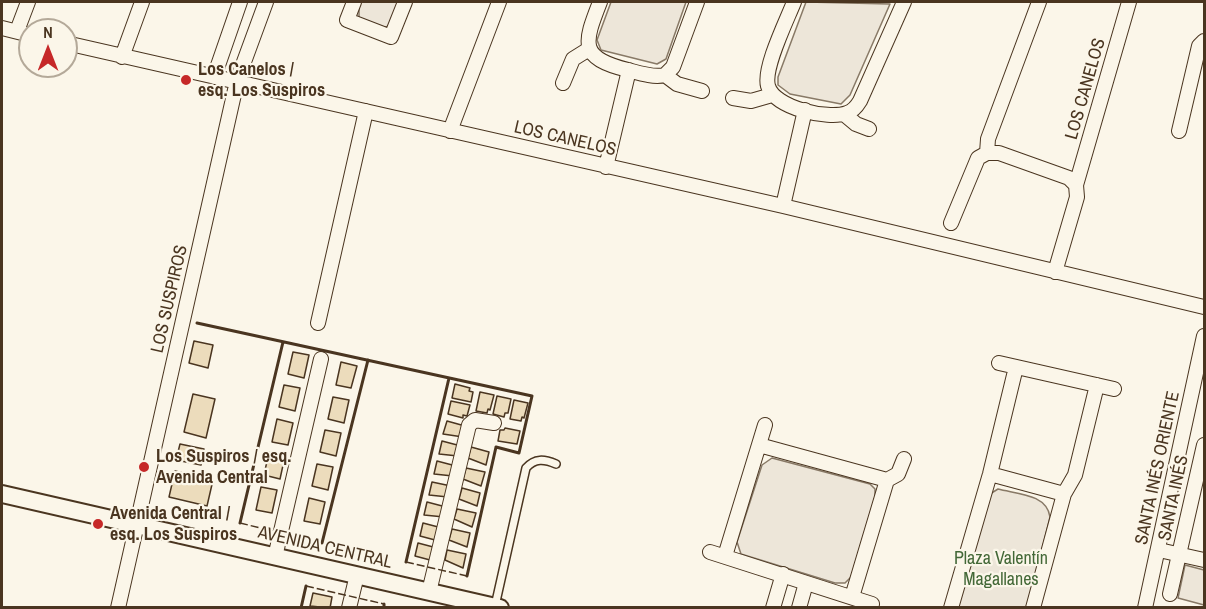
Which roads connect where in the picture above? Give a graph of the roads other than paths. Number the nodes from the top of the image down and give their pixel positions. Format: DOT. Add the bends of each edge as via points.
graph roads {
  1 [pos="28,2"];
  2 [pos="142,2"];
  3 [pos="240,2"];
  4 [pos="266,2"];
  5 [pos="354,2"];
  6 [pos="405,2"];
  7 [pos="499,2"];
  8 [pos="600,2"];
  9 [pos="698,2"];
  10 [pos="794,2"];
  11 [pos="904,2"];
  12 [pos="1039,2"];
  13 [pos="1129,2"];
  14 [pos="26,18"];
  15 [pos="2,28"];
  16 [pos="18,32"];
  17 [pos="1204,41"];
  18 [pos="78,46"];
  19 [pos="589,50"];
  20 [pos="122,57"];
  21 [pos="628,70"];
  22 [pos="665,75"];
  23 [pos="214,76"];
  24 [pos="237,81"];
  25 [pos="563,83"];
  26 [pos="702,91"];
  27 [pos="772,95"];
  28 [pos="733,98"];
  29 [pos="805,110"];
  30 [pos="366,111"];
  31 [pos="844,114"];
  32 [pos="869,129"];
  33 [pos="450,131"];
  34 [pos="1179,131"];
  35 [pos="987,153"];
  36 [pos="606,167"];
  37 [pos="1076,185"];
  38 [pos="783,206"];
  39 [pos="951,223"];
  40 [pos="1055,272"];
  41 [pos="1204,307"];
  42 [pos="318,323"];
  43 [pos="1204,336"];
  44 [pos="321,359"];
  45 [pos="999,363"];
  46 [pos="1016,367"];
  47 [pos="1097,385"];
  48 [pos="1114,389"];
  49 [pos="494,423"];
  50 [pos="765,425"];
  51 [pos="759,445"];
  52 [pos="1204,445"];
  53 [pos="904,459"];
  54 [pos="1202,463"];
  55 [pos="556,464"];
  56 [pos="990,474"];
  57 [pos="887,480"];
  58 [pos="2,494"];
  59 [pos="1064,494"];
  60 [pos="137,525"];
  61 [pos="1158,550"];
  62 [pos="710,552"];
  63 [pos="1180,555"];
  64 [pos="725,556"];
  65 [pos="275,557"];
  66 [pos="1204,560"];
  67 [pos="783,574"];
  68 [pos="357,575"];
  69 [pos="806,583"];
  70 [pos="429,592"];
  71 [pos="1170,594"];
  72 [pos="852,597"];
  73 [pos="872,604"];
  74 [pos="497,607"];
  75 [pos="118,608"];
  76 [pos="349,608"];
  77 [pos="773,608"];
  78 [pos="799,608"];
  79 [pos="951,608"];
  80 [pos="1033,608"];
  81 [pos="1144,608"];
  1 -- 14 [label="street"];
  2 -- 20 [label="street"];
  3 -- 23 [label="street"];
  4 -- 24 [label="street, LOS SUSPIROS"];
  5 -- 6 [label="street" via="347,20 392,37"];
  7 -- 33 [label="street"];
  8 -- 19 [label="street" via="587,35"];
  9 -- 22 [label="street" via="673,67"];
  10 -- 27 [label="street" via="767,75"];
  11 -- 31 [label="street" via="860,100"];
  12 -- 35 [label="street" via="988,139"];
  13 -- 37 [label="street, LOS CANELOS"];
  15 -- 16 [label="street"];
  17 -- 34 [label="street" via="1199,46"];
  18 -- 20 [label="street, LOS CANELOS"];
  19 -- 21 [label="street" via="602,63"];
  19 -- 25 [label="street" via="573,59"];
  20 -- 23 [label="street, LOS CANELOS"];
  21 -- 22 [label="street"];
  21 -- 36 [label="street"];
  22 -- 26 [label="street" via="677,84"];
  23 -- 24 [label="street, LOS CANELOS"];
  24 -- 30 [label="street, LOS CANELOS"];
  24 -- 60 [label="street, LOS SUSPIROS"];
  27 -- 28 [label="street" via="751,100"];
  27 -- 29 [label="street" via="782,103"];
  29 -- 31 [label="street"];
  29 -- 38 [label="street"];
  30 -- 33 [label="street, LOS CANELOS"];
  30 -- 42 [label="street"];
  31 -- 32 [label="street"];
  33 -- 36 [label="street, LOS CANELOS"];
  35 -- 37 [label="street" via="999,153 1069,178"];
  35 -- 39 [label="street" via="978,159"];
  36 -- 38 [label="street, LOS CANELOS"];
  37 -- 40 [label="street, LOS CANELOS" via="1077,197"];
  38 -- 40 [label="street, LOS CANELOS"];
  40 -- 41 [label="street, LOS CANELOS"];
  43 -- 61 [label="street, SANTA INÉS ORIENTE"];
  44 -- 65 [label="street"];
  45 -- 46 [label="street"];
  46 -- 47 [label="street"];
  46 -- 56 [label="street"];
  47 -- 48 [label="street"];
  47 -- 59 [label="street" via="1075,475"];
  49 -- 70 [label="street" via="475,420 469,425"];
  50 -- 51 [label="street"];
  51 -- 57 [label="street"];
  51 -- 64 [label="street"];
  52 -- 54 [label="street, SANTA INÉS"];
  53 -- 57 [label="street" via="898,474"];
  54 -- 63 [label="street, SANTA INÉS"];
  55 -- 74 [label="lane" via="541,460 526,468"];
  56 -- 59 [label="street"];
  56 -- 79 [label="street"];
  57 -- 72 [label="street"];
  58 -- 60 [label="street, AVENIDA CENTRAL"];
  59 -- 80 [label="street"];
  60 -- 65 [label="street, AVENIDA CENTRAL"];
  60 -- 75 [label="street, LOS SUSPIROS"];
  61 -- 63 [label="street"];
  61 -- 81 [label="street, SANTA INÉS ORIENTE"];
  62 -- 64 [label="street"];
  63 -- 66 [label="street"];
  63 -- 71 [label="street, SANTA INÉS"];
  64 -- 67 [label="street"];
  65 -- 68 [label="street, AVENIDA CENTRAL"];
  67 -- 69 [label="street"];
  67 -- 77 [label="street"];
  68 -- 70 [label="street, AVENIDA CENTRAL"];
  68 -- 76 [label="street"];
  69 -- 72 [label="street"];
  69 -- 78 [label="street"];
  70 -- 74 [label="street, AVENIDA CENTRAL"];
  72 -- 73 [label="street"];
}
